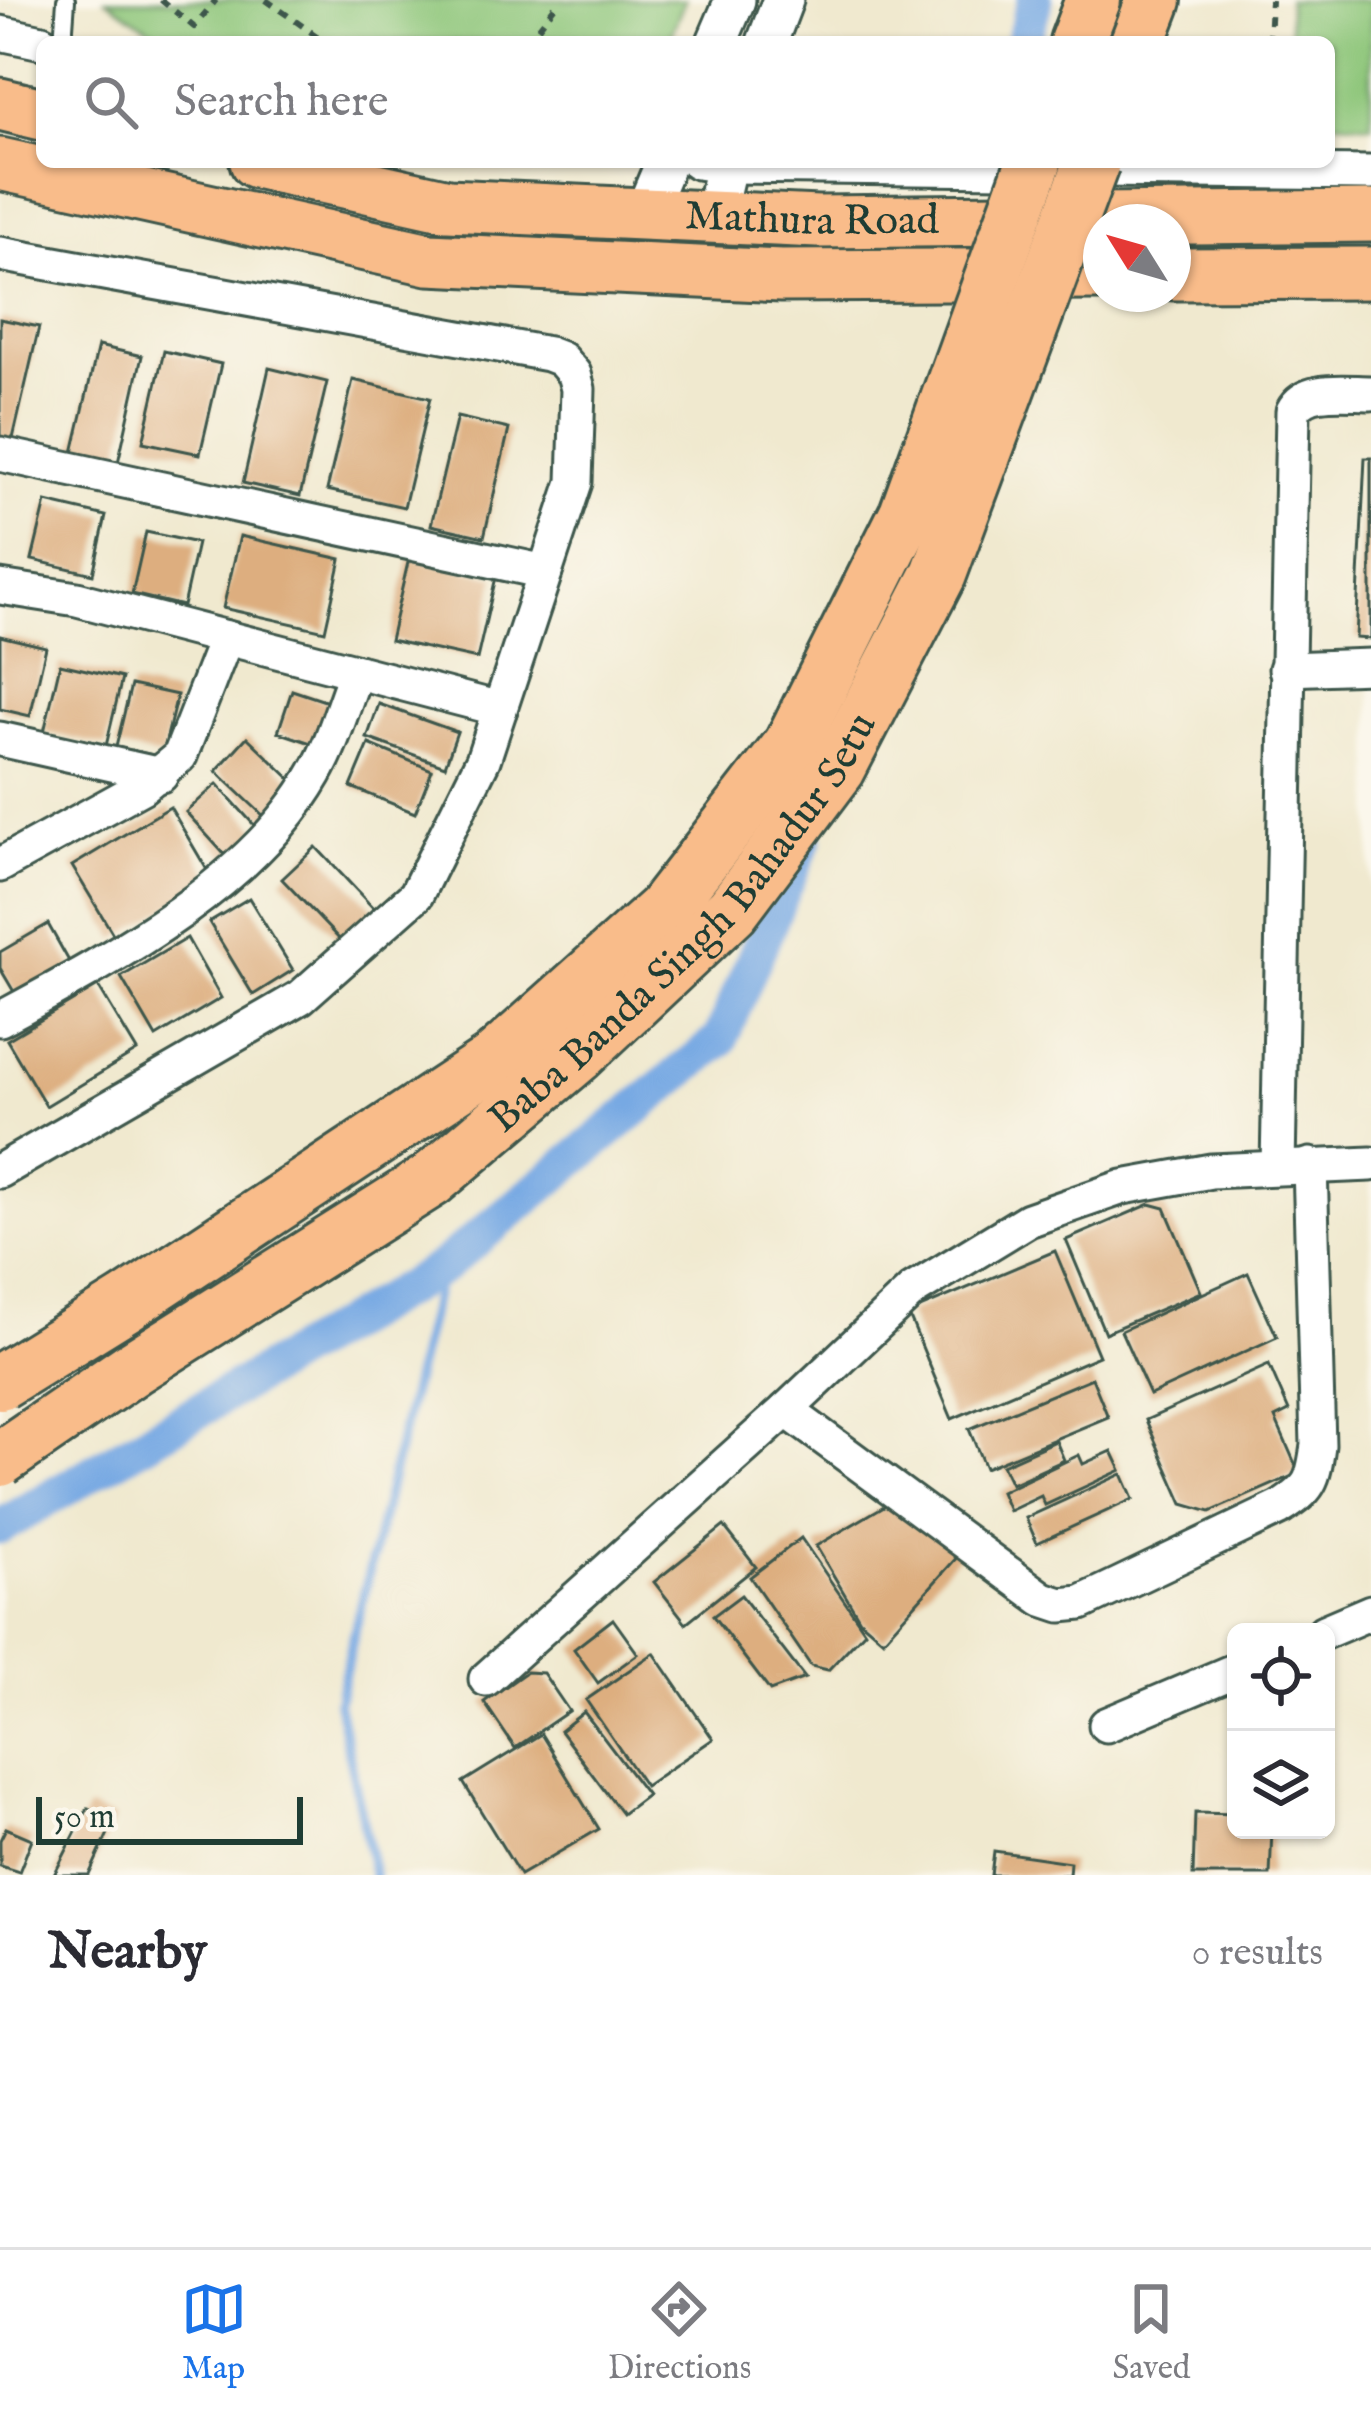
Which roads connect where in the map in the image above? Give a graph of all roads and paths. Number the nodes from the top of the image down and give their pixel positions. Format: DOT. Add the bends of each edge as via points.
graph roads {
  1 [pos="66,0"];
  2 [pos="161,0"];
  3 [pos="217,0"];
  4 [pos="266,0"];
  5 [pos="560,0"];
  6 [pos="735,0"];
  7 [pos="783,0"];
  8 [pos="1093,0"];
  9 [pos="1154,0"];
  10 [pos="1271,0"];
  11 [pos="0,33"];
  12 [pos="63,36"];
  13 [pos="317,36"];
  14 [pos="532,36"];
  15 [pos="720,36"];
  16 [pos="769,36"];
  17 [pos="1079,36"];
  18 [pos="1140,36"];
  19 [pos="1269,36"];
  20 [pos="36,41"];
  21 [pos="0,104"];
  22 [pos="36,113"];
  23 [pos="0,164"];
  24 [pos="283,168"];
  25 [pos="663,168"];
  26 [pos="716,168"];
  27 [pos="845,168"];
  28 [pos="1032,168"];
  29 [pos="1090,168"];
  30 [pos="1371,173"];
  31 [pos="1223,192"];
  32 [pos="644,214"];
  33 [pos="1371,216"];
  34 [pos="714,217"];
  35 [pos="0,254"];
  36 [pos="1371,273"];
  37 [pos="1083,274"];
  38 [pos="1191,274"];
  39 [pos="1371,393"];
  40 [pos="0,454"];
  41 [pos="545,572"];
  42 [pos="0,586"];
  43 [pos="226,638"];
  44 [pos="1371,666"];
  45 [pos="1286,669"];
  46 [pos="356,672"];
  47 [pos="500,709"];
  48 [pos="0,739"];
  49 [pos="160,775"];
  50 [pos="0,865"];
  51 [pos="0,1019"];
  52 [pos="1371,1165"];
  53 [pos="1294,1166"];
  54 [pos="0,1171"];
  55 [pos="0,1382"];
  56 [pos="786,1410"];
  57 [pos="0,1459"];
  58 [pos="1371,1612"];
  59 [pos="1335,1627"];
  60 [pos="1227,1674"];
  61 [pos="486,1679"];
  62 [pos="1106,1725"];
  1 -- 12 [label="lane"];
  2 -- 3 [label="path" via="194,27"];
  4 -- 13 [label="path"];
  5 -- 14 [label="path"];
  6 -- 15 [label="street"];
  7 -- 16 [label="street"];
  8 -- 17 [label="highway"];
  9 -- 18 [label="highway"];
  10 -- 19 [label="path"];
  11 -- 20 [label="street"];
  21 -- 22 [label="main road"];
  23 -- 37 [label="main road, Mathura Road, bridge" via="429,259 781,276"];
  24 -- 32 [label="main road, Mathura Road" via="448,205"];
  25 -- 32 [label="street"];
  26 -- 34 [label="street"];
  27 -- 31 [label="street, bridge"];
  28 -- 55 [label="highway, Baba Banda Singh Bahadur Setu, bridge" via="907,513 791,745 662,911 494,1061"];
  29 -- 57 [label="highway, Baba Banda Singh Bahadur Setu, bridge" via="939,574 838,769 732,910 578,1056 430,1180"];
  30 -- 31 [label="street"];
  31 -- 33 [label="main road, Mathura Road"];
  31 -- 34 [label="main road, Mathura Road, bridge" via="818,222"];
  32 -- 34 [label="main road, Mathura Road"];
  35 -- 41 [label="street" via="562,359 578,389 575,482"];
  36 -- 38 [label="main road"];
  39 -- 45 [label="street" via="1308,395 1293,411"];
  40 -- 41 [label="street"];
  41 -- 47 [label="street"];
  42 -- 43 [label="street"];
  43 -- 46 [label="street"];
  43 -- 49 [label="street" via="179,756"];
  44 -- 45 [label="street"];
  45 -- 53 [label="street"];
  46 -- 47 [label="street"];
  46 -- 51 [label="street" via="317,771 272,833 166,921"];
  47 -- 54 [label="street" via="416,895 301,998"];
  48 -- 49 [label="street"];
  49 -- 50 [label="street"];
  52 -- 53 [label="street"];
  53 -- 56 [label="street" via="1124,1187 1028,1220 913,1290"];
  53 -- 56 [label="street" via="1318,1445 1306,1492 1280,1508 1081,1603 1060,1605"];
  56 -- 61 [label="street"];
  58 -- 59 [label="street"];
  60 -- 62 [label="street"];
}
